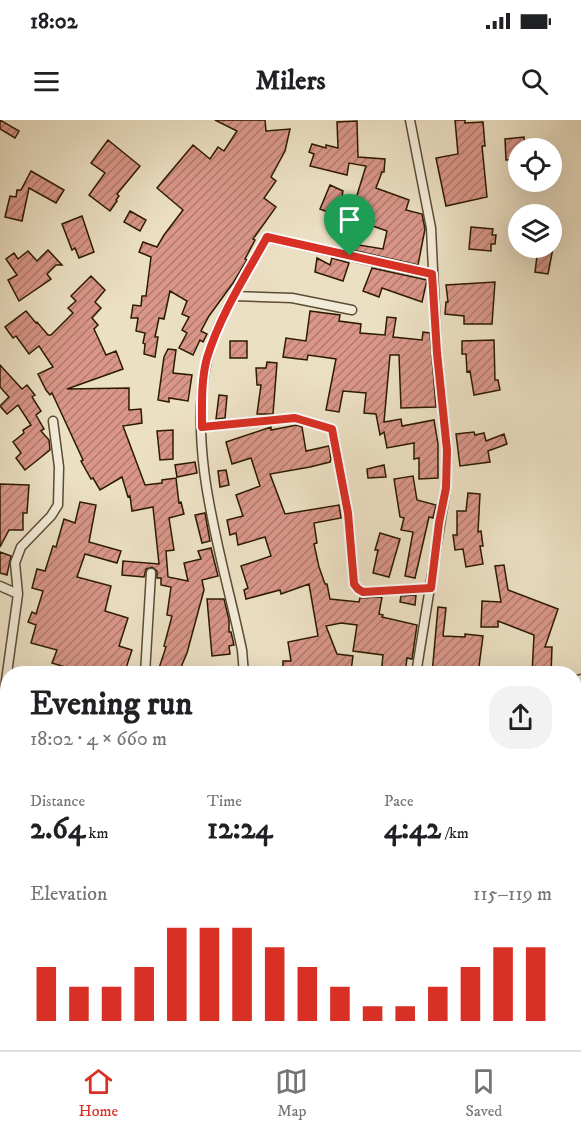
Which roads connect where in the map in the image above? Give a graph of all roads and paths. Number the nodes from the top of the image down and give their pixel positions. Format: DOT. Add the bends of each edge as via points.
graph roads {
  1 [pos="410,120"];
  2 [pos="432,274"];
  3 [pos="235,296"];
  4 [pos="352,310"];
  5 [pos="53,421"];
  6 [pos="202,427"];
  7 [pos="151,573"];
  8 [pos="0,586"];
  9 [pos="431,588"];
  10 [pos="18,594"];
  11 [pos="8,666"];
  12 [pos="145,666"];
  13 [pos="243,666"];
  14 [pos="417,666"];
  1 -- 2 [label="street" via="431,228"];
  2 -- 3 [label="street" via="267,237"];
  2 -- 9 [label="street" via="447,450 446,488"];
  3 -- 4 [label="street" via="292,298"];
  3 -- 6 [label="street" via="207,359"];
  5 -- 10 [label="street" via="59,467 58,505 21,547 15,563"];
  6 -- 9 [label="street" via="295,418 332,429 348,513 354,584 363,592"];
  6 -- 13 [label="street" via="207,492"];
  7 -- 12 [label="street"];
  8 -- 10 [label="street"];
  9 -- 14 [label="street"];
  10 -- 11 [label="street"];
}
